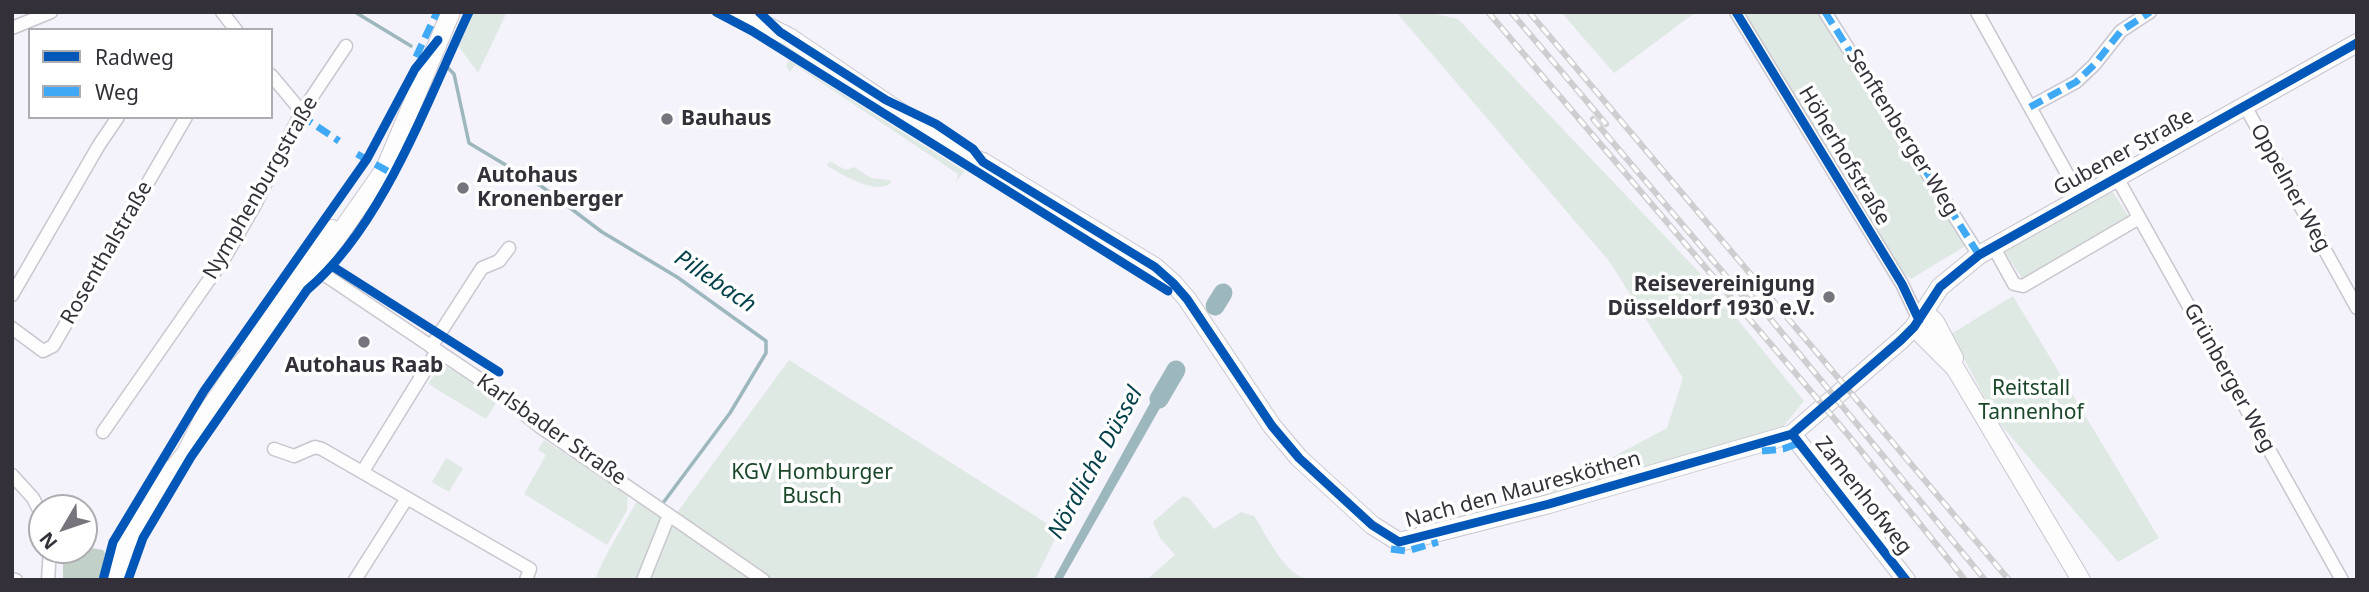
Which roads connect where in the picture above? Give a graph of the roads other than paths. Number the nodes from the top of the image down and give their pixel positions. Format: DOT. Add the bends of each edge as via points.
graph roads {
  1 [pos="51,12"];
  2 [pos="222,12"];
  3 [pos="451,12"];
  4 [pos="738,12"];
  5 [pos="759,12"];
  6 [pos="1736,12"];
  7 [pos="1825,12"];
  8 [pos="1978,12"];
  9 [pos="2150,12"];
  10 [pos="12,28"];
  11 [pos="234,28"];
  12 [pos="780,32"];
  13 [pos="2357,43"];
  14 [pos="346,46"];
  15 [pos="273,77"];
  16 [pos="2245,106"];
  17 [pos="2030,107"];
  18 [pos="302,112"];
  19 [pos="407,112"];
  20 [pos="117,119"];
  21 [pos="185,119"];
  22 [pos="2116,176"];
  23 [pos="2080,197"];
  24 [pos="2139,218"];
  25 [pos="339,221"];
  26 [pos="509,248"];
  27 [pos="1986,250"];
  28 [pos="316,269"];
  29 [pos="12,295"];
  30 [pos="2357,308"];
  31 [pos="1919,320"];
  32 [pos="12,328"];
  33 [pos="251,338"];
  34 [pos="434,349"];
  35 [pos="238,368"];
  36 [pos="103,432"];
  37 [pos="1792,434"];
  38 [pos="274,449"];
  39 [pos="363,471"];
  40 [pos="12,475"];
  41 [pos="29,494"];
  42 [pos="407,498"];
  43 [pos="668,514"];
  44 [pos="115,580"];
  45 [pos="355,580"];
  46 [pos="526,580"];
  47 [pos="643,580"];
  48 [pos="763,580"];
  49 [pos="1906,580"];
  50 [pos="2081,580"];
  51 [pos="2342,580"];
  1 -- 10 [label="street"];
  2 -- 11 [label="street"];
  3 -- 19 [label="street"];
  4 -- 12 [label="street, Nach den Mauresköthen"];
  5 -- 12 [label="street, Nach den Mauresköthen"];
  6 -- 31 [label="street, Höherhofstraße" via="1902,284"];
  7 -- 27 [label="street, Senftenberger Weg"];
  8 -- 17 [label="street"];
  9 -- 17 [label="street" via="2121,30 2081,77"];
  12 -- 37 [label="street, Nach den Mauresköthen" via="886,100 928,133 1155,267 1187,299 1272,426 1299,458 1391,539 1409,541"];
  13 -- 16 [label="street, Gubener Straße"];
  14 -- 18 [label="street, Nymphenburgstraße"];
  15 -- 18 [label="street"];
  16 -- 22 [label="street, Gubener Straße"];
  16 -- 30 [label="street, Oppelner Weg"];
  17 -- 23 [label="street"];
  18 -- 36 [label="street, Nymphenburgstraße" via="225,257"];
  19 -- 25 [label="street"];
  19 -- 28 [label="street" via="385,169"];
  20 -- 29 [label="street"];
  21 -- 32 [label="street, Rosenthalstraße" via="53,346 43,351"];
  22 -- 23 [label="street, Gubener Straße"];
  22 -- 24 [label="street, Grünberger Weg"];
  23 -- 27 [label="street, Gubener Straße"];
  24 -- 27 [label="street" via="2024,286 2014,284"];
  24 -- 51 [label="street, Grünberger Weg"];
  25 -- 28 [label="street" via="317,257"];
  25 -- 33 [label="street" via="305,260"];
  26 -- 34 [label="street" via="499,261 482,268"];
  27 -- 31 [label="street, Gubener Straße" via="1941,286"];
  28 -- 33 [label="street" via="302,278 268,327"];
  28 -- 34 [label="street, Karlsbader Straße"];
  28 -- 35 [label="street"];
  31 -- 37 [label="street, Nach den Mauresköthen"];
  31 -- 50 [label="street, Höherhofstraße" via="1935,322 1953,353 1955,368"];
  33 -- 35 [label="street"];
  34 -- 39 [label="street"];
  34 -- 43 [label="street, Karlsbader Straße"];
  35 -- 44 [label="street" via="178,449 126,544"];
  37 -- 49 [label="street, Zamenhofweg"];
  38 -- 39 [label="street" via="294,456 315,447"];
  39 -- 42 [label="street"];
  40 -- 41 [label="street"];
  42 -- 45 [label="street"];
  42 -- 46 [label="street" via="530,569"];
  43 -- 47 [label="street"];
  43 -- 48 [label="street, Karlsbader Straße"];
}
